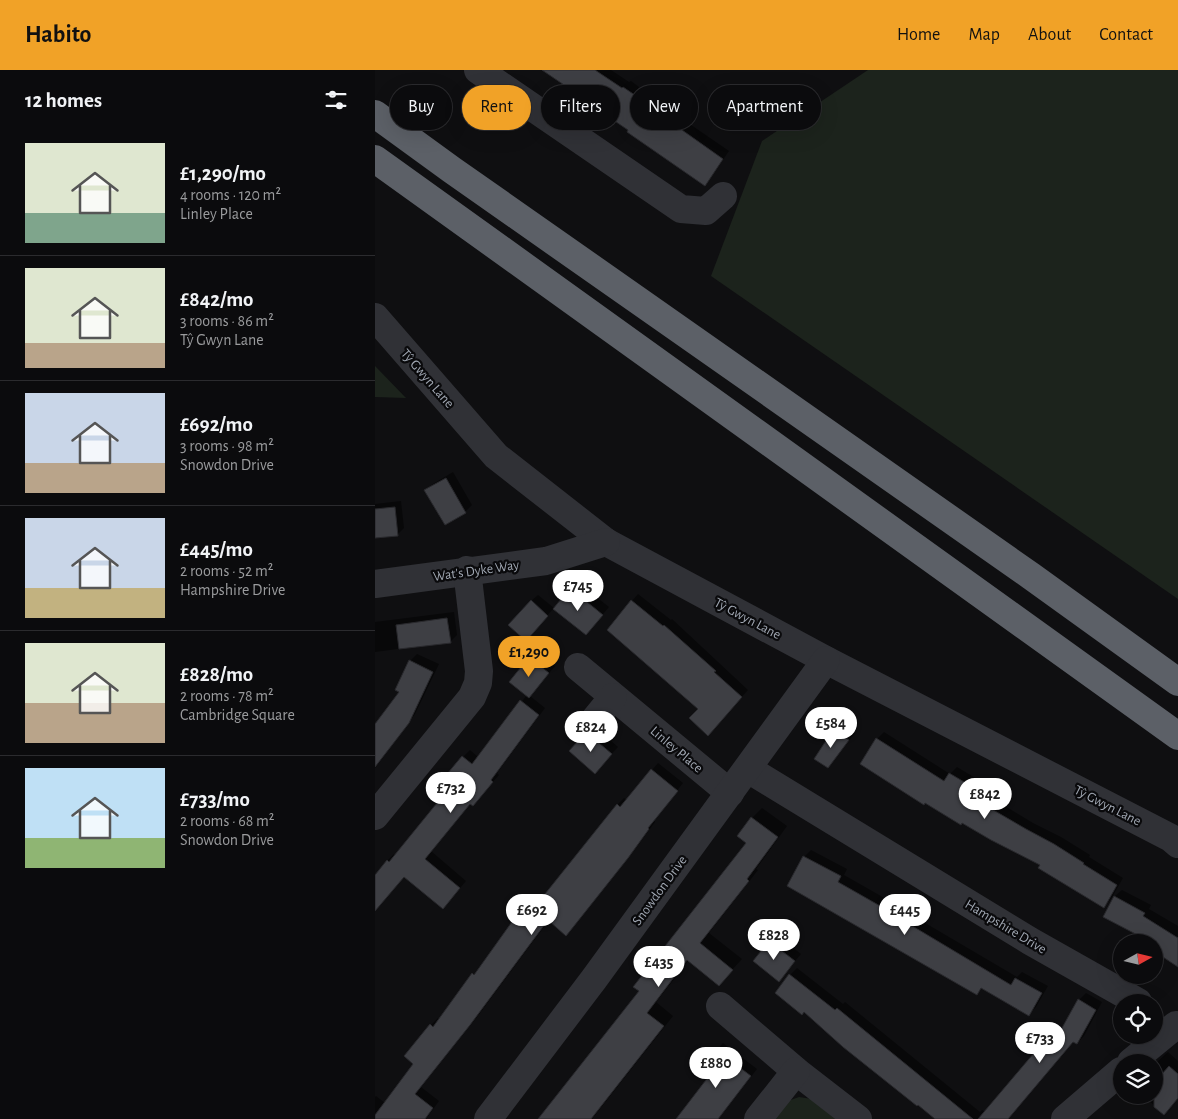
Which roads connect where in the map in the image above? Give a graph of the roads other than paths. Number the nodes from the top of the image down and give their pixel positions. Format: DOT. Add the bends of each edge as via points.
graph roads {
  1 [pos="478,70"];
  2 [pos="375,114"];
  3 [pos="375,159"];
  4 [pos="723,196"];
  5 [pos="375,317"];
  6 [pos="605,542"];
  7 [pos="467,570"];
  8 [pos="375,584"];
  9 [pos="827,660"];
  10 [pos="578,667"];
  11 [pos="1178,682"];
  12 [pos="613,696"];
  13 [pos="595,719"];
  14 [pos="1178,736"];
  15 [pos="748,769"];
  16 [pos="730,793"];
  17 [pos="375,816"];
  18 [pos="1178,844"];
  19 [pos="1124,994"];
  20 [pos="720,1006"];
  21 [pos="1169,1021"];
  22 [pos="1138,1054"];
  23 [pos="796,1071"];
  24 [pos="1113,1077"];
  25 [pos="488,1119"];
  26 [pos="758,1119"];
  27 [pos="858,1119"];
  28 [pos="1065,1119"];
  1 -- 4 [label="street" via="681,209 706,211"];
  2 -- 11 [label="highway"];
  3 -- 14 [label="highway"];
  5 -- 6 [label="street, Tŷ Gwyn Lane" via="496,456"];
  6 -- 7 [label="street, Wat's Dyke Way" via="546,561"];
  6 -- 9 [label="street, Tŷ Gwyn Lane"];
  7 -- 8 [label="street, Wat's Dyke Way"];
  7 -- 17 [label="street" via="478,683 472,697"];
  9 -- 15 [label="street, Snowdon Drive"];
  9 -- 18 [label="street, Tŷ Gwyn Lane"];
  10 -- 12 [label="street, Linley Place"];
  12 -- 13 [label="street"];
  12 -- 16 [label="street, Linley Place"];
  15 -- 16 [label="street, Snowdon Drive"];
  15 -- 19 [label="street, Hampshire Drive" via="1030,941"];
  16 -- 25 [label="street, Snowdon Drive"];
  20 -- 23 [label="street"];
  21 -- 22 [label="street"];
  23 -- 26 [label="street"];
  23 -- 27 [label="street"];
  24 -- 28 [label="street"];
}
